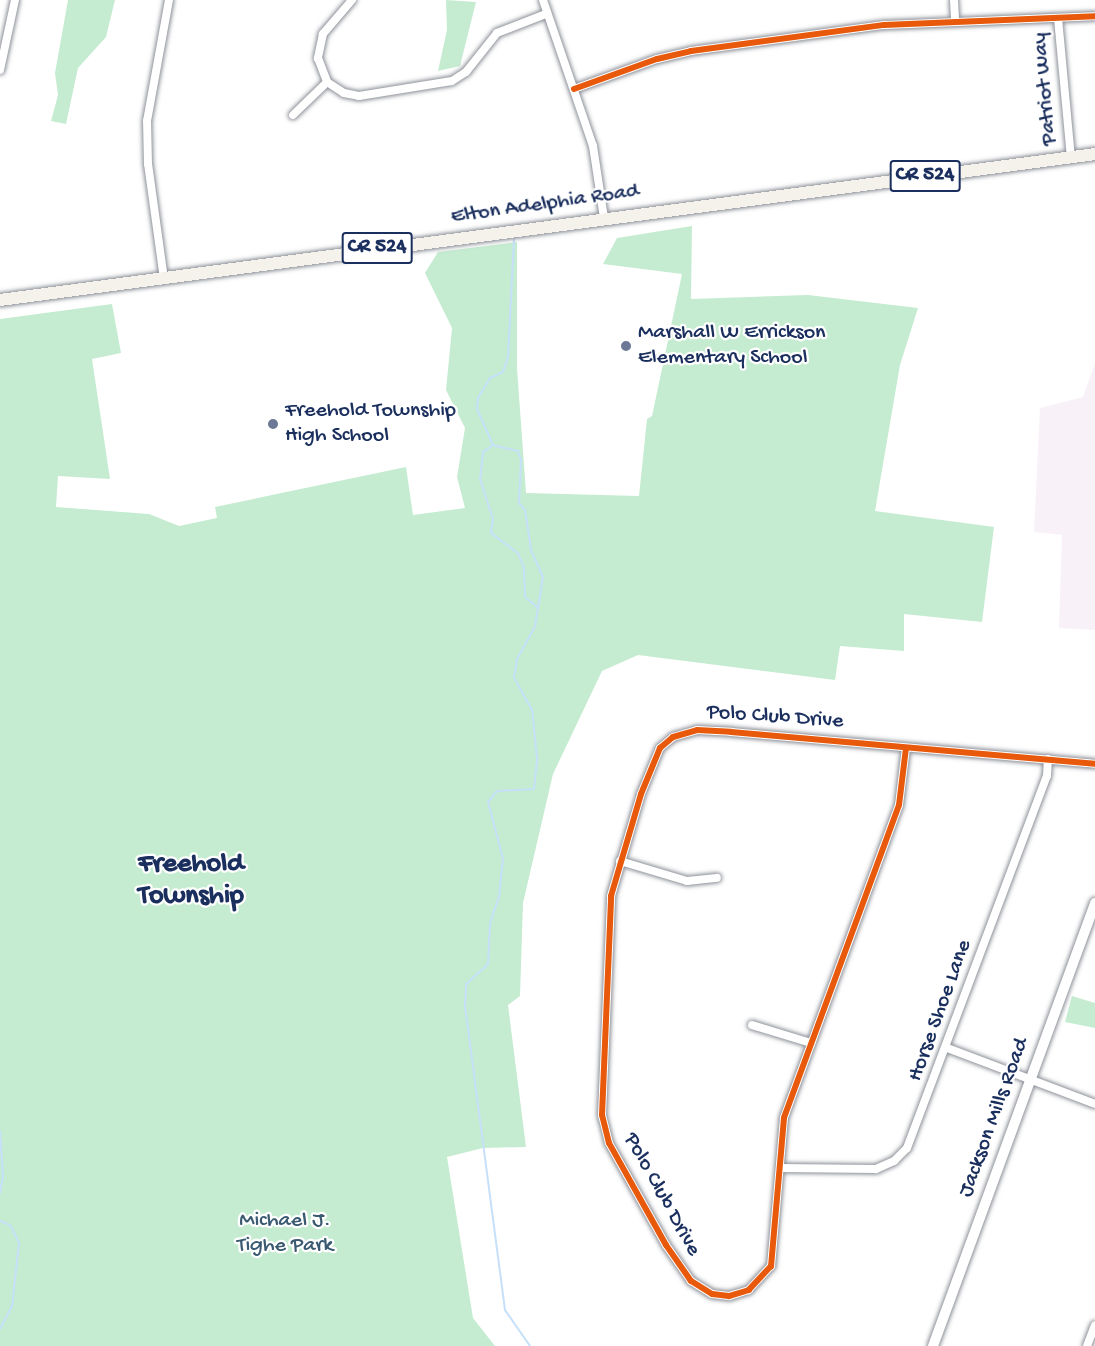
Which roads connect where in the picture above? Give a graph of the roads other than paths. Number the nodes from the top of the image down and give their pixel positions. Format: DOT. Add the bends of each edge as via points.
graph roads {
  1 [pos="15,0"];
  2 [pos="169,0"];
  3 [pos="352,0"];
  4 [pos="543,0"];
  5 [pos="954,0"];
  6 [pos="546,14"];
  7 [pos="1095,16"];
  8 [pos="1058,18"];
  9 [pos="955,21"];
  10 [pos="0,70"];
  11 [pos="327,82"];
  12 [pos="574,89"];
  13 [pos="293,115"];
  14 [pos="1095,154"];
  15 [pos="1071,157"];
  16 [pos="604,218"];
  17 [pos="164,279"];
  18 [pos="0,300"];
  19 [pos="906,748"];
  20 [pos="1048,759"];
  21 [pos="1095,764"];
  22 [pos="620,861"];
  23 [pos="717,878"];
  24 [pos="1095,903"];
  25 [pos="752,1025"];
  26 [pos="811,1043"];
  27 [pos="947,1048"];
  28 [pos="1030,1080"];
  29 [pos="1095,1104"];
  30 [pos="780,1168"];
  31 [pos="1095,1324"];
  32 [pos="933,1346"];
  33 [pos="1087,1346"];
  1 -- 10 [label="street"];
  2 -- 17 [label="street" via="150,96 147,143"];
  3 -- 11 [label="street" via="319,43 319,64"];
  4 -- 6 [label="street"];
  5 -- 9 [label="street"];
  6 -- 11 [label="street" via="497,33 466,72 444,85 359,96 344,93"];
  6 -- 12 [label="street"];
  7 -- 8 [label="street"];
  8 -- 9 [label="street"];
  8 -- 15 [label="street, Patriot Way"];
  9 -- 12 [label="street" via="884,25 691,51"];
  11 -- 13 [label="street"];
  12 -- 16 [label="street" via="593,146"];
  14 -- 15 [label="main road, Elton Adelphia Road / CR 524"];
  15 -- 16 [label="main road, Elton Adelphia Road / CR 524"];
  16 -- 17 [label="main road, Elton Adelphia Road / CR 524"];
  17 -- 18 [label="main road, Elton Adelphia Road / CR 524"];
  19 -- 20 [label="street, Polo Club Drive"];
  19 -- 22 [label="street, Polo Club Drive" via="731,732 682,733 664,744 654,757"];
  19 -- 26 [label="street, Polo Club Drive" via="899,805"];
  20 -- 21 [label="street, Polo Club Drive"];
  20 -- 27 [label="street, Horse Shoe Lane" via="1047,776"];
  22 -- 23 [label="street" via="687,881"];
  22 -- 30 [label="street, Polo Club Drive" via="611,896 602,1115 616,1155 666,1245 697,1287 712,1294 736,1295 754,1287 768,1271 774,1252"];
  24 -- 28 [label="main road, Jackson Mills Road"];
  25 -- 26 [label="street"];
  26 -- 30 [label="street, Polo Club Drive" via="784,1118"];
  27 -- 28 [label="street"];
  27 -- 30 [label="street, Horse Shoe Lane" via="910,1144 894,1161 868,1170"];
  28 -- 29 [label="street"];
  28 -- 32 [label="main road, Jackson Mills Road"];
  31 -- 33 [label="street"];
}
